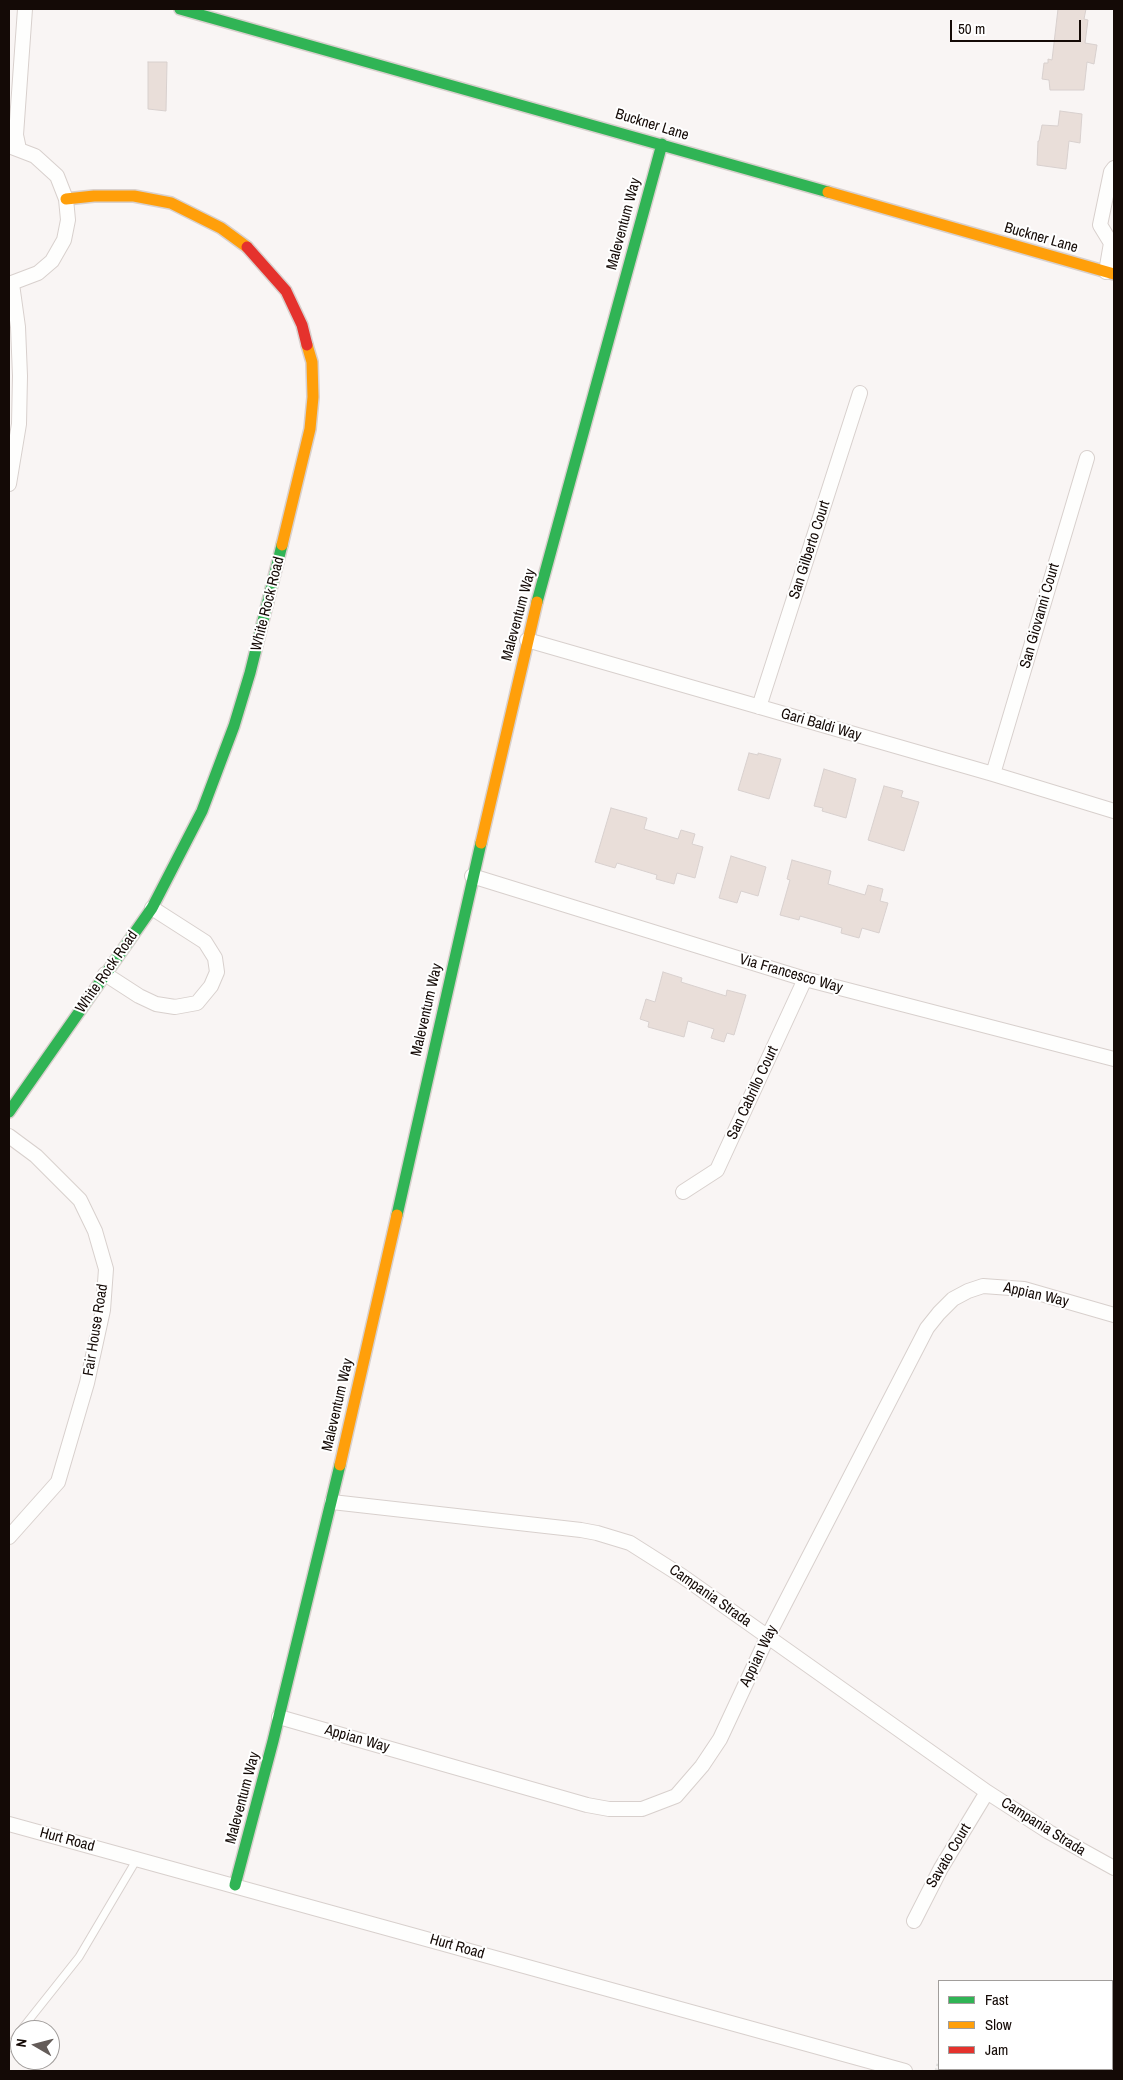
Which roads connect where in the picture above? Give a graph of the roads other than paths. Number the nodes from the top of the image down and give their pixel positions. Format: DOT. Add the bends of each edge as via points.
graph roads {
  1 [pos="26,9"];
  2 [pos="180,9"];
  3 [pos="662,144"];
  4 [pos="14,148"];
  5 [pos="1114,168"];
  6 [pos="66,199"];
  7 [pos="1113,242"];
  8 [pos="1110,273"];
  9 [pos="11,284"];
  10 [pos="860,393"];
  11 [pos="1087,458"];
  12 [pos="9,484"];
  13 [pos="527,640"];
  14 [pos="759,707"];
  15 [pos="993,774"];
  16 [pos="1114,811"];
  17 [pos="472,876"];
  18 [pos="152,908"];
  19 [pos="105,974"];
  20 [pos="805,979"];
  21 [pos="1114,1060"];
  22 [pos="9,1112"];
  23 [pos="9,1136"];
  24 [pos="683,1192"];
  25 [pos="1114,1316"];
  26 [pos="332,1502"];
  27 [pos="9,1537"];
  28 [pos="768,1636"];
  29 [pos="279,1717"];
  30 [pos="987,1792"];
  31 [pos="9,1824"];
  32 [pos="137,1858"];
  33 [pos="1114,1868"];
  34 [pos="235,1885"];
  35 [pos="914,1920"];
  36 [pos="28,2020"];
  37 [pos="905,2071"];
  1 -- 4 [label="street"];
  2 -- 3 [label="street, Buckner Lane"];
  3 -- 8 [label="street, Buckner Lane"];
  3 -- 13 [label="street, Maleventum Way"];
  4 -- 6 [label="street" via="36,156 57,176"];
  5 -- 7 [label="street" via="1100,225"];
  6 -- 9 [label="street" via="68,220 64,240 52,261 38,273"];
  6 -- 18 [label="street, White Rock Road" via="134,196 171,203 220,228 246,246 286,291 302,325 312,362 310,429 245,691 202,811"];
  7 -- 8 [label="street"];
  9 -- 12 [label="street" via="18,327 20,376 19,424"];
  10 -- 14 [label="street, San Gilberto Court"];
  11 -- 15 [label="street, San Giovanni Court"];
  13 -- 14 [label="street, Gari Baldi Way"];
  13 -- 17 [label="street, Maleventum Way"];
  14 -- 15 [label="street, Gari Baldi Way"];
  15 -- 16 [label="street, Gari Baldi Way"];
  17 -- 20 [label="street, Via Francesco Way"];
  17 -- 26 [label="street, Maleventum Way"];
  18 -- 19 [label="street, White Rock Road"];
  18 -- 19 [label="street" via="205,942 215,958 216,972 211,986 197,1003 175,1007 156,1004 139,996"];
  19 -- 22 [label="street, White Rock Road"];
  20 -- 21 [label="street, Via Francesco Way"];
  20 -- 24 [label="street, San Cabrillo Court" via="717,1170"];
  23 -- 27 [label="street, Fair House Road" via="36,1156 80,1200 106,1270 103,1310 87,1383 58,1482"];
  25 -- 28 [label="street, Appian Way" via="1024,1290 1001,1287 983,1286 953,1299 927,1328"];
  26 -- 28 [label="street, Campania Strada" via="581,1530 614,1537 643,1550"];
  26 -- 29 [label="street, Maleventum Way"];
  28 -- 29 [label="street, Appian Way" via="720,1739 702,1766 676,1796 642,1809 609,1810 587,1806"];
  28 -- 30 [label="street, Campania Strada"];
  29 -- 34 [label="street, Maleventum Way"];
  30 -- 33 [label="street, Campania Strada"];
  30 -- 35 [label="street, Savato Court"];
  31 -- 32 [label="street, Hurt Road"];
  32 -- 34 [label="street, Hurt Road"];
  32 -- 36 [label="lane" via="79,1957"];
  34 -- 37 [label="street, Hurt Road"];
}
